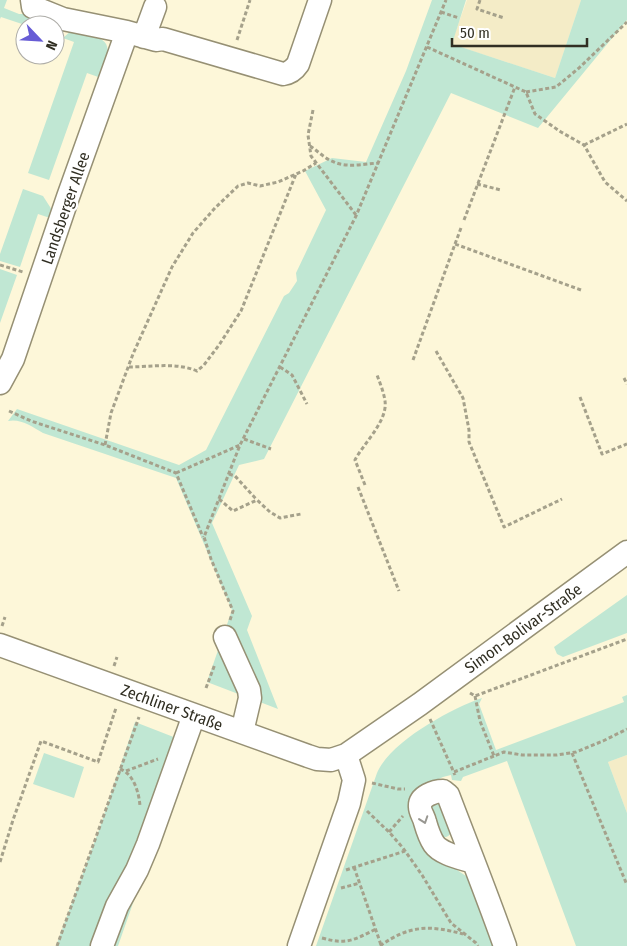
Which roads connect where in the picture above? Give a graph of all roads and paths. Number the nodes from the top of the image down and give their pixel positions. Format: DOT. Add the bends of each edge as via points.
graph roads {
  1 [pos="32,0"];
  2 [pos="250,0"];
  3 [pos="320,0"];
  4 [pos="446,0"];
  5 [pos="480,0"];
  6 [pos="155,7"];
  7 [pos="441,12"];
  8 [pos="459,18"];
  9 [pos="504,18"];
  10 [pos="627,22"];
  11 [pos="135,34"];
  12 [pos="235,45"];
  13 [pos="427,47"];
  14 [pos="515,87"];
  15 [pos="526,92"];
  16 [pos="313,110"];
  17 [pos="627,124"];
  18 [pos="310,145"];
  19 [pos="584,145"];
  20 [pos="379,162"];
  21 [pos="316,163"];
  22 [pos="296,174"];
  23 [pos="477,184"];
  24 [pos="501,190"];
  25 [pos="627,201"];
  26 [pos="356,216"];
  27 [pos="464,220"];
  28 [pos="461,228"];
  29 [pos="455,244"];
  30 [pos="581,290"];
  31 [pos="436,350"];
  32 [pos="413,360"];
  33 [pos="128,367"];
  34 [pos="280,367"];
  35 [pos="377,375"];
  36 [pos="624,378"];
  37 [pos="0,383"];
  38 [pos="627,384"];
  39 [pos="580,397"];
  40 [pos="307,404"];
  41 [pos="9,411"];
  42 [pos="243,439"];
  43 [pos="627,444"];
  44 [pos="105,445"];
  45 [pos="240,445"];
  46 [pos="271,449"];
  47 [pos="176,473"];
  48 [pos="229,474"];
  49 [pos="365,484"];
  50 [pos="358,488"];
  51 [pos="219,499"];
  52 [pos="562,499"];
  53 [pos="257,500"];
  54 [pos="301,514"];
  55 [pos="204,538"];
  56 [pos="627,552"];
  57 [pos="211,559"];
  58 [pos="399,591"];
  59 [pos="225,637"];
  60 [pos="627,639"];
  61 [pos="0,645"];
  62 [pos="470,693"];
  63 [pos="475,696"];
  64 [pos="420,704"];
  65 [pos="116,708"];
  66 [pos="194,715"];
  67 [pos="139,717"];
  68 [pos="627,729"];
  69 [pos="242,732"];
  70 [pos="181,750"];
  71 [pos="572,753"];
  72 [pos="346,755"];
  73 [pos="494,756"];
  74 [pos="120,769"];
  75 [pos="126,772"];
  76 [pos="454,772"];
  77 [pos="370,782"];
  78 [pos="413,788"];
  79 [pos="448,795"];
  80 [pos="362,808"];
  81 [pos="140,809"];
  82 [pos="405,813"];
  83 [pos="388,832"];
  84 [pos="405,852"];
  85 [pos="0,862"];
  86 [pos="473,862"];
  87 [pos="354,867"];
  88 [pos="340,872"];
  89 [pos="360,883"];
  90 [pos="627,884"];
  91 [pos="333,890"];
  92 [pos="376,929"];
  93 [pos="466,935"];
  94 [pos="308,941"];
  95 [pos="381,945"];
  96 [pos="57,946"];
  97 [pos="102,946"];
  98 [pos="478,946"];
  99 [pos="505,946"];
  1 -- 11 [label="street" via="33,7 63,19"];
  2 -- 12 [label="path"];
  3 -- 11 [label="street" via="298,64 283,74"];
  4 -- 7 [label="path"];
  5 -- 9 [label="path" via="477,9"];
  6 -- 11 [label="street, Landsberger Allee"];
  7 -- 8 [label="path"];
  7 -- 13 [label="path"];
  10 -- 15 [label="path" via="556,87"];
  11 -- 37 [label="street, Landsberger Allee" via="68,197 13,359"];
  13 -- 14 [label="path"];
  13 -- 20 [label="path"];
  14 -- 15 [label="path"];
  14 -- 23 [label="path"];
  15 -- 19 [label="path" via="535,114"];
  16 -- 18 [label="path" via="308,135"];
  17 -- 19 [label="path"];
  18 -- 20 [label="path" via="334,163"];
  18 -- 21 [label="path" via="311,156"];
  19 -- 25 [label="path" via="605,182"];
  20 -- 26 [label="path"];
  21 -- 22 [label="path"];
  21 -- 26 [label="path"];
  22 -- 33 [label="path" via="260,186 248,183 238,186 214,208 193,233 172,267"];
  22 -- 33 [label="path" via="241,311 204,365 197,371 174,366"];
  23 -- 24 [label="path"];
  23 -- 27 [label="path"];
  26 -- 34 [label="path"];
  28 -- 29 [label="path"];
  29 -- 30 [label="path"];
  29 -- 32 [label="path"];
  31 -- 52 [label="path" via="463,398 469,442 504,527"];
  33 -- 44 [label="path" via="111,413"];
  34 -- 40 [label="path" via="292,375"];
  34 -- 42 [label="path"];
  35 -- 49 [label="path" via="385,410 355,460"];
  36 -- 38 [label="path"];
  39 -- 43 [label="path" via="602,454"];
  41 -- 44 [label="path"];
  42 -- 45 [label="path"];
  42 -- 46 [label="path"];
  44 -- 47 [label="path"];
  45 -- 47 [label="path"];
  45 -- 48 [label="path"];
  47 -- 55 [label="path"];
  48 -- 51 [label="path"];
  48 -- 53 [label="path" via="235,476"];
  50 -- 58 [label="path"];
  51 -- 53 [label="path" via="232,511"];
  51 -- 55 [label="path"];
  53 -- 54 [label="path" via="280,518"];
  55 -- 57 [label="path"];
  56 -- 64 [label="street, Simon-Bolivar-Straße"];
  59 -- 69 [label="street" via="249,690"];
  60 -- 63 [label="path"];
  61 -- 66 [label="street, Zechliner Straße"];
  62 -- 63 [label="path"];
  63 -- 73 [label="path" via="480,721"];
  64 -- 72 [label="street, Zechliner Straße"];
  64 -- 76 [label="path" via="430,718"];
  65 -- 85 [label="path" via="98,762 41,741"];
  66 -- 69 [label="street, Zechliner Straße"];
  66 -- 70 [label="street"];
  67 -- 74 [label="path"];
  68 -- 71 [label="path"];
  69 -- 72 [label="street, Zechliner Straße" via="317,759 331,760"];
  70 -- 75 [label="path"];
  70 -- 97 [label="street" via="148,844 117,906"];
  71 -- 73 [label="path" via="522,755 504,752"];
  71 -- 90 [label="path"];
  72 -- 94 [label="street" via="354,780"];
  73 -- 76 [label="path"];
  74 -- 75 [label="path"];
  74 -- 96 [label="path"];
  75 -- 81 [label="path" via="139,796"];
  76 -- 79 [label="path"];
  77 -- 78 [label="path" via="398,789"];
  79 -- 86 [label="street"];
  79 -- 86 [label="street, one-way" via="439,791 421,801 428,830 434,844"];
  80 -- 83 [label="path"];
  82 -- 83 [label="path"];
  83 -- 84 [label="path"];
  84 -- 87 [label="path"];
  84 -- 93 [label="path" via="451,923"];
  86 -- 99 [label="street"];
  87 -- 88 [label="path"];
  87 -- 89 [label="path"];
  89 -- 91 [label="path"];
  89 -- 92 [label="path"];
  92 -- 94 [label="path" via="346,942"];
  92 -- 95 [label="path"];
  93 -- 95 [label="path" via="449,930 414,929"];
  93 -- 98 [label="path"];
}
